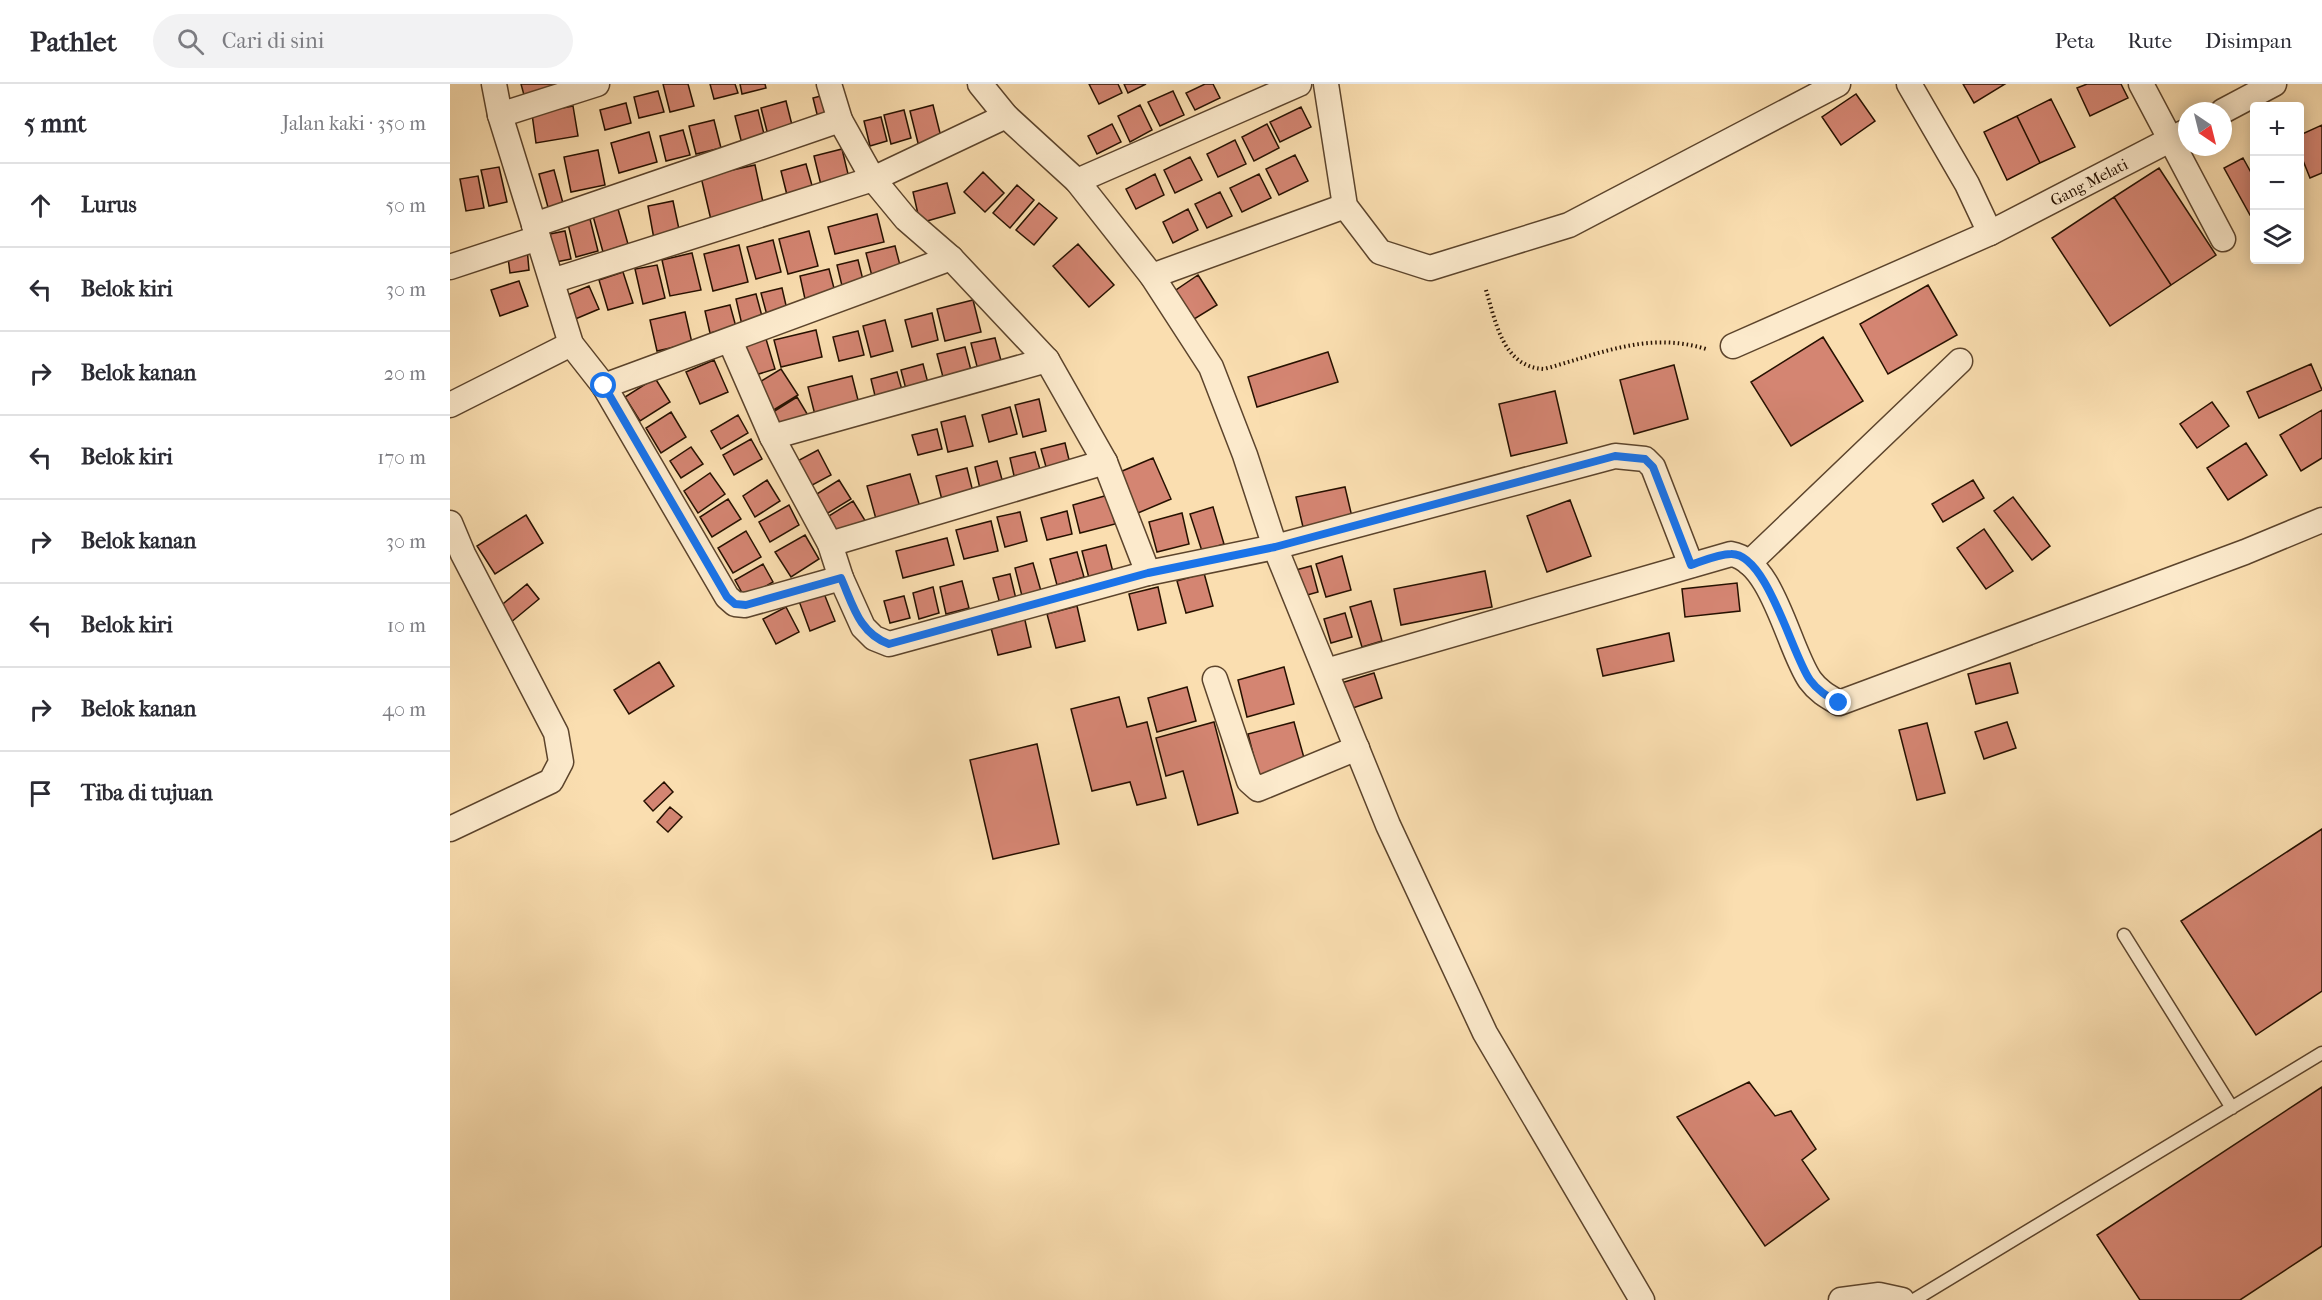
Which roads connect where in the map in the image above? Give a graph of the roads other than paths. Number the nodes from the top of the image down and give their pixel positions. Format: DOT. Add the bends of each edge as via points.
graph roads {
  1 [pos="494,84"];
  2 [pos="597,84"];
  3 [pos="829,84"];
  4 [pos="1299,84"];
  5 [pos="1326,84"];
  6 [pos="1838,84"];
  7 [pos="1909,84"];
  8 [pos="2141,84"];
  9 [pos="2274,84"];
  10 [pos="986,86"];
  11 [pos="2232,106"];
  12 [pos="500,116"];
  13 [pos="1006,116"];
  14 [pos="840,120"];
  15 [pos="2178,134"];
  16 [pos="2178,136"];
  17 [pos="2188,156"];
  18 [pos="873,179"];
  19 [pos="1077,181"];
  20 [pos="1346,206"];
  21 [pos="536,231"];
  22 [pos="1990,233"];
  23 [pos="2223,238"];
  24 [pos="951,258"];
  25 [pos="450,267"];
  26 [pos="1152,276"];
  27 [pos="552,281"];
  28 [pos="730,341"];
  29 [pos="572,344"];
  30 [pos="1733,346"];
  31 [pos="1047,360"];
  32 [pos="1960,361"];
  33 [pos="604,386"];
  34 [pos="450,405"];
  35 [pos="772,437"];
  36 [pos="1105,462"];
  37 [pos="2322,520"];
  38 [pos="450,523"];
  39 [pos="830,544"];
  40 [pos="1275,547"];
  41 [pos="1749,563"];
  42 [pos="1691,565"];
  43 [pos="1148,573"];
  44 [pos="841,578"];
  45 [pos="1326,671"];
  46 [pos="1215,680"];
  47 [pos="1357,748"];
  48 [pos="450,829"];
  49 [pos="2124,935"];
  50 [pos="2322,1053"];
  51 [pos="2232,1108"];
  52 [pos="1642,1300"];
  53 [pos="1841,1300"];
  54 [pos="1902,1300"];
  55 [pos="1914,1300"];
  1 -- 12 [label="street"];
  2 -- 12 [label="street"];
  3 -- 14 [label="street"];
  4 -- 19 [label="street"];
  5 -- 20 [label="street"];
  6 -- 20 [label="street" via="1569,225 1430,268 1380,252"];
  7 -- 22 [label="street" via="1967,184"];
  8 -- 15 [label="street"];
  9 -- 11 [label="street"];
  10 -- 13 [label="street"];
  12 -- 21 [label="street"];
  13 -- 18 [label="street"];
  13 -- 19 [label="street"];
  14 -- 18 [label="street"];
  14 -- 21 [label="street"];
  16 -- 22 [label="street, Gang Melati"];
  17 -- 23 [label="street"];
  18 -- 24 [label="street" via="906,219"];
  18 -- 27 [label="street"];
  19 -- 26 [label="street"];
  20 -- 26 [label="street"];
  21 -- 25 [label="street"];
  21 -- 27 [label="street"];
  22 -- 30 [label="street, Gang Melati"];
  24 -- 28 [label="street"];
  24 -- 31 [label="street"];
  26 -- 40 [label="street" via="1211,367"];
  27 -- 29 [label="street"];
  28 -- 33 [label="street"];
  28 -- 35 [label="street"];
  29 -- 33 [label="street"];
  29 -- 34 [label="street"];
  31 -- 35 [label="street"];
  31 -- 36 [label="street"];
  32 -- 41 [label="street"];
  33 -- 44 [label="street" via="727,597 735,604 746,605"];
  35 -- 39 [label="street"];
  36 -- 39 [label="street"];
  36 -- 43 [label="street"];
  37 -- 41 [label="street" via="1839,703 1822,694 1809,679 1763,577"];
  38 -- 48 [label="street" via="561,748 561,762 551,782"];
  39 -- 44 [label="street"];
  40 -- 42 [label="street" via="1615,456 1634,456 1653,467"];
  40 -- 43 [label="street"];
  40 -- 45 [label="street"];
  41 -- 42 [label="street" via="1731,554"];
  42 -- 45 [label="street"];
  43 -- 44 [label="street" via="889,644 874,638 863,627"];
  45 -- 47 [label="street"];
  46 -- 47 [label="street" via="1249,781 1258,789"];
  47 -- 52 [label="street" via="1388,825 1485,1033"];
  49 -- 51 [label="lane"];
  50 -- 51 [label="lane"];
  51 -- 55 [label="lane"];
  53 -- 54 [label="street" via="1879,1295"];
}
